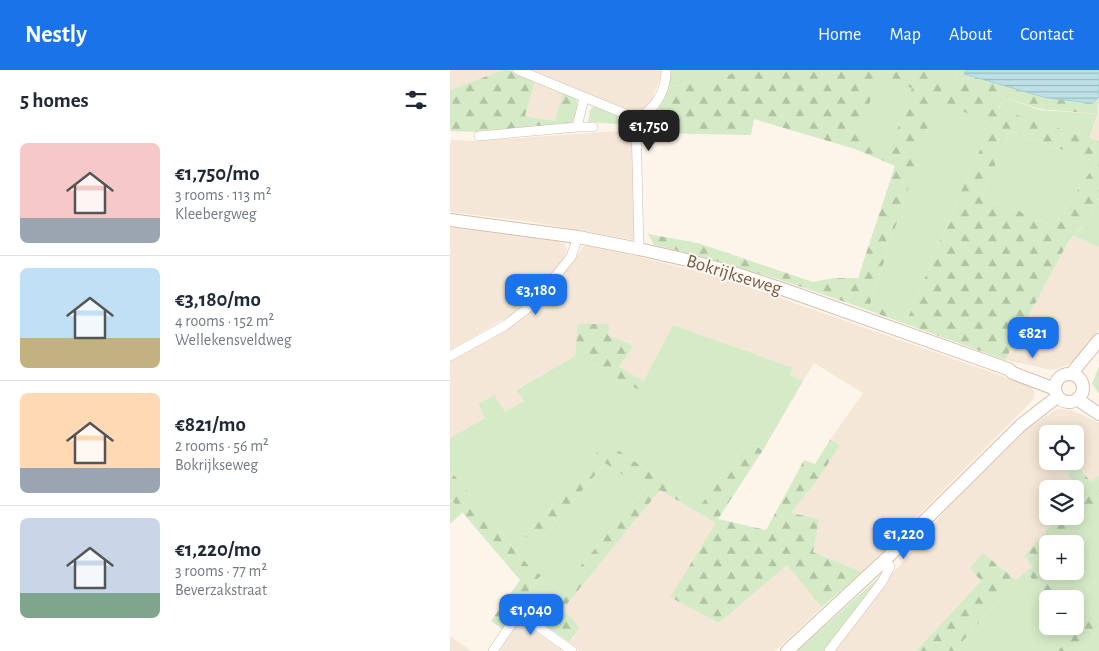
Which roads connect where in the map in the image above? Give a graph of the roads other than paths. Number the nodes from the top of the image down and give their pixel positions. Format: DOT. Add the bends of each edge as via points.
graph roads {
  1 [pos="518,70"];
  2 [pos="666,70"];
  3 [pos="584,98"];
  4 [pos="636,120"];
  5 [pos="577,127"];
  6 [pos="594,127"];
  7 [pos="479,136"];
  8 [pos="450,220"];
  9 [pos="578,237"];
  10 [pos="640,249"];
  11 [pos="1099,340"];
  12 [pos="1099,345"];
  13 [pos="450,356"];
  14 [pos="1069,387"];
  15 [pos="1099,404"];
  16 [pos="1099,414"];
  17 [pos="886,559"];
  18 [pos="493,651"];
  19 [pos="572,651"];
  20 [pos="787,651"];
  21 [pos="830,651"];
  1 -- 3 [label="street"];
  2 -- 4 [label="street" via="662,90 653,108"];
  3 -- 4 [label="street"];
  3 -- 5 [label="street"];
  4 -- 10 [label="street"];
  5 -- 6 [label="street"];
  5 -- 7 [label="street"];
  8 -- 9 [label="street, Bokrijkseweg"];
  9 -- 10 [label="street, Bokrijkseweg"];
  9 -- 13 [label="street" via="571,257 532,304 506,325"];
  10 -- 14 [label="street, Bokrijkseweg" via="731,272 1008,369 1016,368 1052,378"];
  11 -- 14 [label="street"];
  12 -- 14 [label="street"];
  14 -- 15 [label="street"];
  14 -- 16 [label="street, Bokrijkseweg"];
  14 -- 17 [label="street" via="1021,425"];
  17 -- 20 [label="street"];
  17 -- 21 [label="street" via="890,567 882,582"];
  18 -- 19 [label="street" via="512,624 520,620 530,621"];
}
